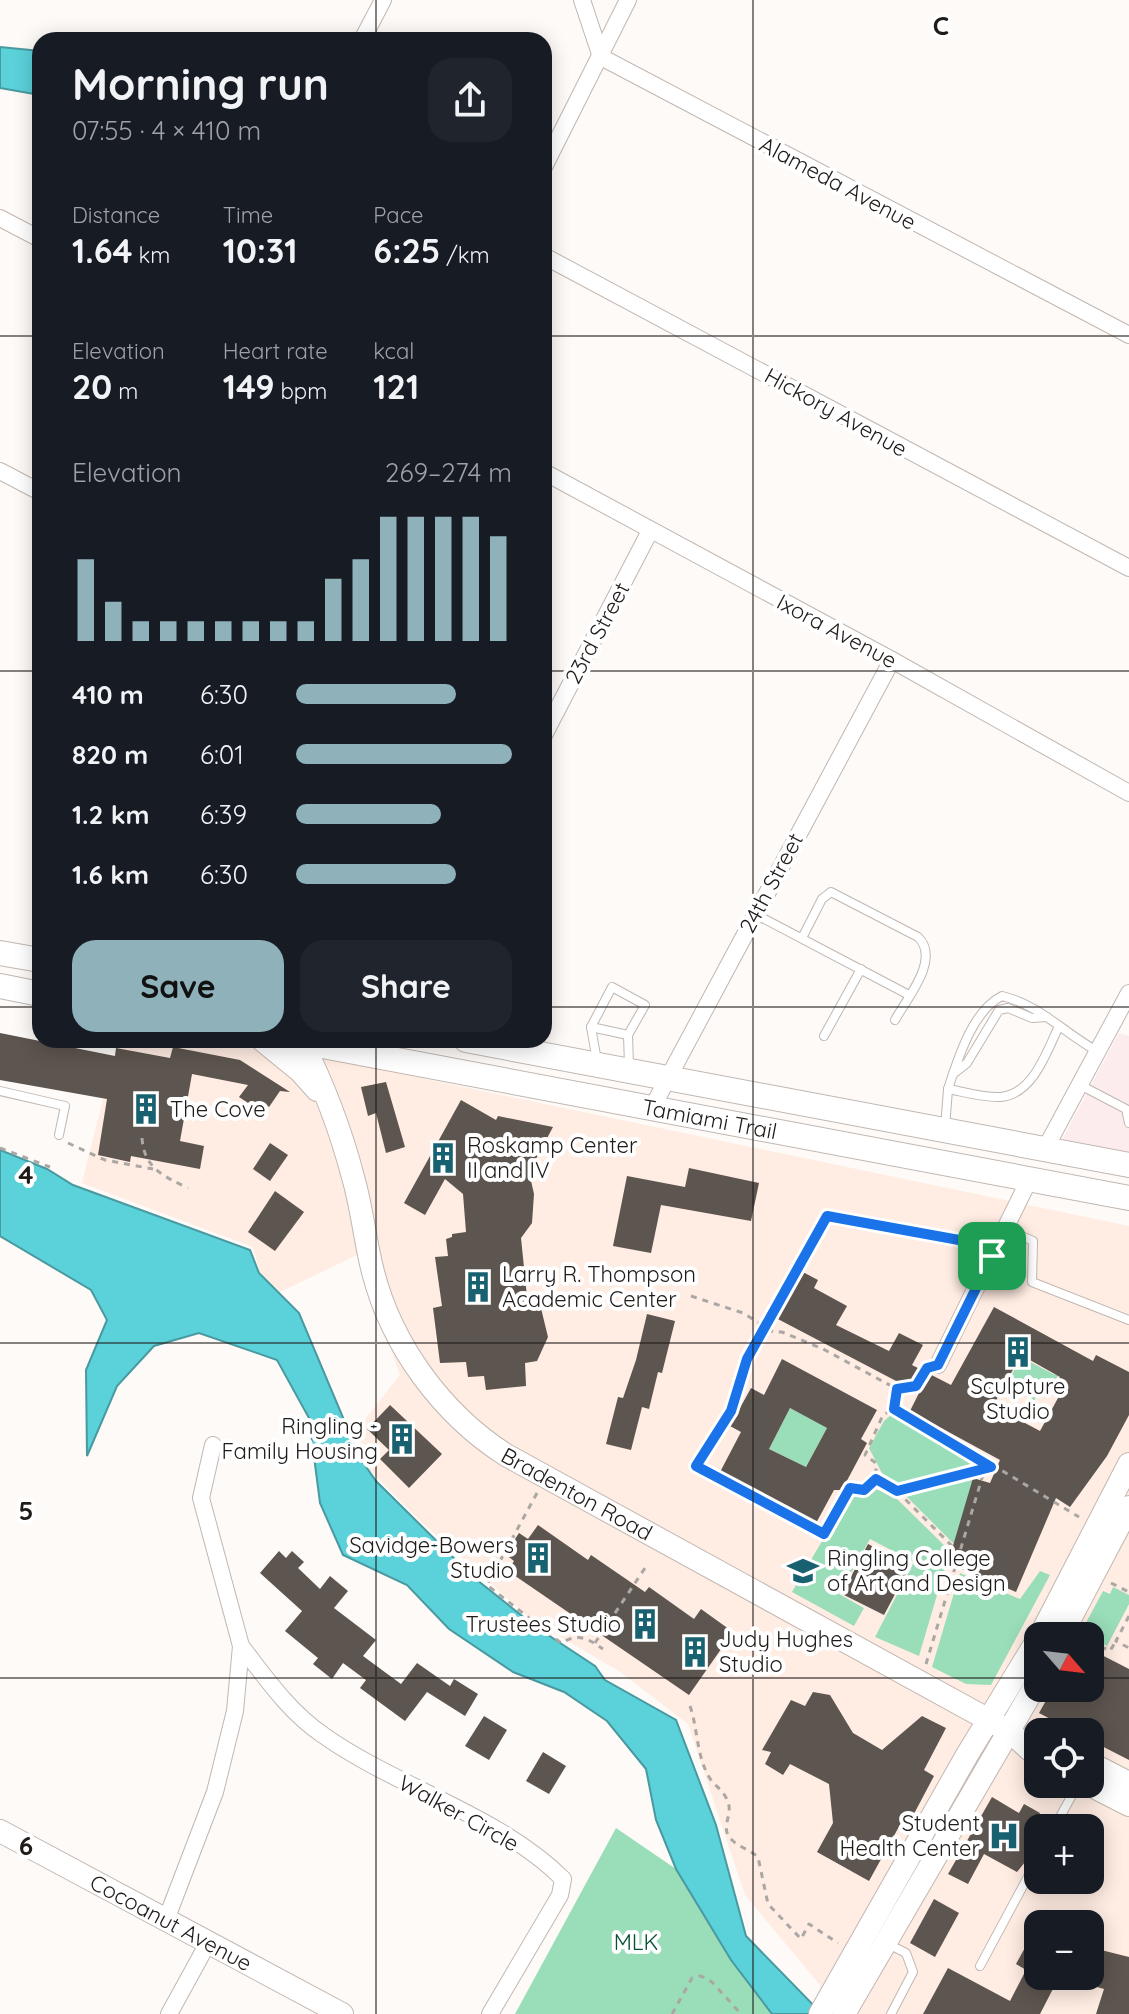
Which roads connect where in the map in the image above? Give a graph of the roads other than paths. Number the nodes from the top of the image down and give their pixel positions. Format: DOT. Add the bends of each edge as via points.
graph roads {
  1 [pos="383,0"];
  2 [pos="582,0"];
  3 [pos="628,0"];
  4 [pos="366,32"];
  5 [pos="601,57"];
  6 [pos="552,152"];
  7 [pos="0,218"];
  8 [pos="32,235"];
  9 [pos="552,260"];
  10 [pos="1129,335"];
  11 [pos="0,471"];
  12 [pos="552,476"];
  13 [pos="32,488"];
  14 [pos="650,531"];
  15 [pos="1129,568"];
  16 [pos="892,660"];
  17 [pos="552,720"];
  18 [pos="1129,793"];
  19 [pos="755,913"];
  20 [pos="802,938"];
  21 [pos="0,953"];
  22 [pos="32,959"];
  23 [pos="861,969"];
  24 [pos="0,986"];
  25 [pos="32,992"];
  26 [pos="1129,993"];
  27 [pos="909,995"];
  28 [pos="895,1020"];
  29 [pos="1059,1026"];
  30 [pos="591,1027"];
  31 [pos="628,1035"];
  32 [pos="824,1036"];
  33 [pos="272,1048"];
  34 [pos="301,1048"];
  35 [pos="380,1048"];
  36 [pos="508,1048"];
  37 [pos="1097,1051"];
  38 [pos="598,1065"];
  39 [pos="629,1071"];
  40 [pos="668,1078"];
  41 [pos="1080,1085"];
  42 [pos="948,1089"];
  43 [pos="0,1091"];
  44 [pos="325,1100"];
  45 [pos="652,1108"];
  46 [pos="1129,1123"];
  47 [pos="945,1130"];
  48 [pos="59,1135"];
  49 [pos="1045,1149"];
  50 [pos="1121,1163"];
  51 [pos="967,1167"];
  52 [pos="1029,1180"];
  53 [pos="1129,1198"];
  54 [pos="1005,1229"];
  55 [pos="1129,1320"];
  56 [pos="938,1365"];
  57 [pos="213,1445"];
  58 [pos="1129,1464"];
  59 [pos="1129,1507"];
  60 [pos="1047,1622"];
  61 [pos="1068,1622"];
  62 [pos="241,1646"];
  63 [pos="1024,1672"];
  64 [pos="1024,1698"];
  65 [pos="1000,1726"];
  66 [pos="1024,1734"];
  67 [pos="1024,1746"];
  68 [pos="1104,1770"];
  69 [pos="1129,1783"];
  70 [pos="1104,1792"];
  71 [pos="1129,1805"];
  72 [pos="0,1831"];
  73 [pos="1024,1884"];
  74 [pos="166,1920"];
  75 [pos="864,1942"];
  76 [pos="208,1943"];
  77 [pos="980,1966"];
  78 [pos="169,2014"];
  79 [pos="342,2014"];
  80 [pos="490,2014"];
  81 [pos="820,2014"];
  82 [pos="844,2014"];
  83 [pos="891,2014"];
  1 -- 4 [label="street"];
  2 -- 5 [label="street"];
  3 -- 5 [label="street"];
  5 -- 6 [label="street"];
  5 -- 10 [label="street, Alameda Avenue"];
  7 -- 8 [label="street"];
  9 -- 15 [label="street, Hickory Avenue"];
  11 -- 13 [label="street"];
  12 -- 14 [label="street, Ixora Avenue"];
  14 -- 16 [label="street, Ixora Avenue"];
  14 -- 17 [label="street, 23rd Street"];
  16 -- 18 [label="street, Ixora Avenue"];
  16 -- 19 [label="street, 24th Street"];
  19 -- 20 [label="lane"];
  19 -- 40 [label="street, 24th Street"];
  20 -- 23 [label="lane"];
  20 -- 27 [label="lane" via="831,892 911,933 924,942 927,955"];
  21 -- 22 [label="main road"];
  23 -- 27 [label="lane"];
  23 -- 32 [label="lane"];
  24 -- 25 [label="main road"];
  26 -- 37 [label="street"];
  27 -- 28 [label="lane"];
  29 -- 37 [label="lane"];
  29 -- 42 [label="lane" via="1034,1077 1020,1088 1002,1098"];
  29 -- 42 [label="lane" via="1020,1000 1002,996 992,1001"];
  30 -- 31 [label="lane"];
  30 -- 31 [label="lane" via="612,987 645,1005"];
  30 -- 38 [label="lane"];
  31 -- 39 [label="lane"];
  33 -- 44 [label="street, Bradenton Road"];
  34 -- 44 [label="street, Bradenton Road"];
  35 -- 45 [label="main road, Tamiami Trail"];
  36 -- 38 [label="main road, Tamiami Trail"];
  37 -- 41 [label="street"];
  38 -- 39 [label="main road, Tamiami Trail"];
  39 -- 40 [label="main road, Tamiami Trail"];
  40 -- 45 [label="street, 24th Street"];
  40 -- 47 [label="main road, Tamiami Trail"];
  41 -- 46 [label="lane" via="1126,1109"];
  41 -- 49 [label="street"];
  42 -- 47 [label="lane"];
  43 -- 48 [label="lane" via="65,1106"];
  44 -- 65 [label="street, Bradenton Road" via="352,1172 384,1305 415,1365 453,1413 506,1455"];
  45 -- 51 [label="main road, Tamiami Trail"];
  47 -- 49 [label="main road, Tamiami Trail"];
  49 -- 50 [label="main road, Tamiami Trail"];
  49 -- 51 [label="main road" via="1024,1162"];
  50 -- 52 [label="main road" via="1062,1169"];
  51 -- 52 [label="main road, Tamiami Trail"];
  52 -- 53 [label="main road, Tamiami Trail"];
  52 -- 54 [label="street"];
  54 -- 55 [label="lane" via="1033,1241 1032,1282"];
  54 -- 56 [label="street"];
  57 -- 62 [label="street, Walker Circle" via="201,1498"];
  58 -- 60 [label="street"];
  59 -- 61 [label="street"];
  62 -- 74 [label="street, Walker Circle" via="227,1752"];
  62 -- 80 [label="street, Walker Circle" via="294,1711 325,1737 501,1834 563,1879 560,1895"];
  63 -- 65 [label="street"];
  64 -- 65 [label="street"];
  65 -- 66 [label="street, Bradenton Road"];
  65 -- 67 [label="street, Bradenton Road"];
  65 -- 75 [label="street"];
  68 -- 69 [label="street"];
  70 -- 71 [label="street"];
  72 -- 74 [label="street, Cocoanut Avenue"];
  73 -- 77 [label="lane"];
  74 -- 76 [label="street, Cocoanut Avenue"];
  75 -- 81 [label="street"];
  75 -- 82 [label="street"];
  75 -- 83 [label="lane" via="906,1953 913,1972"];
  76 -- 78 [label="street"];
  76 -- 79 [label="street, Cocoanut Avenue"];
}
